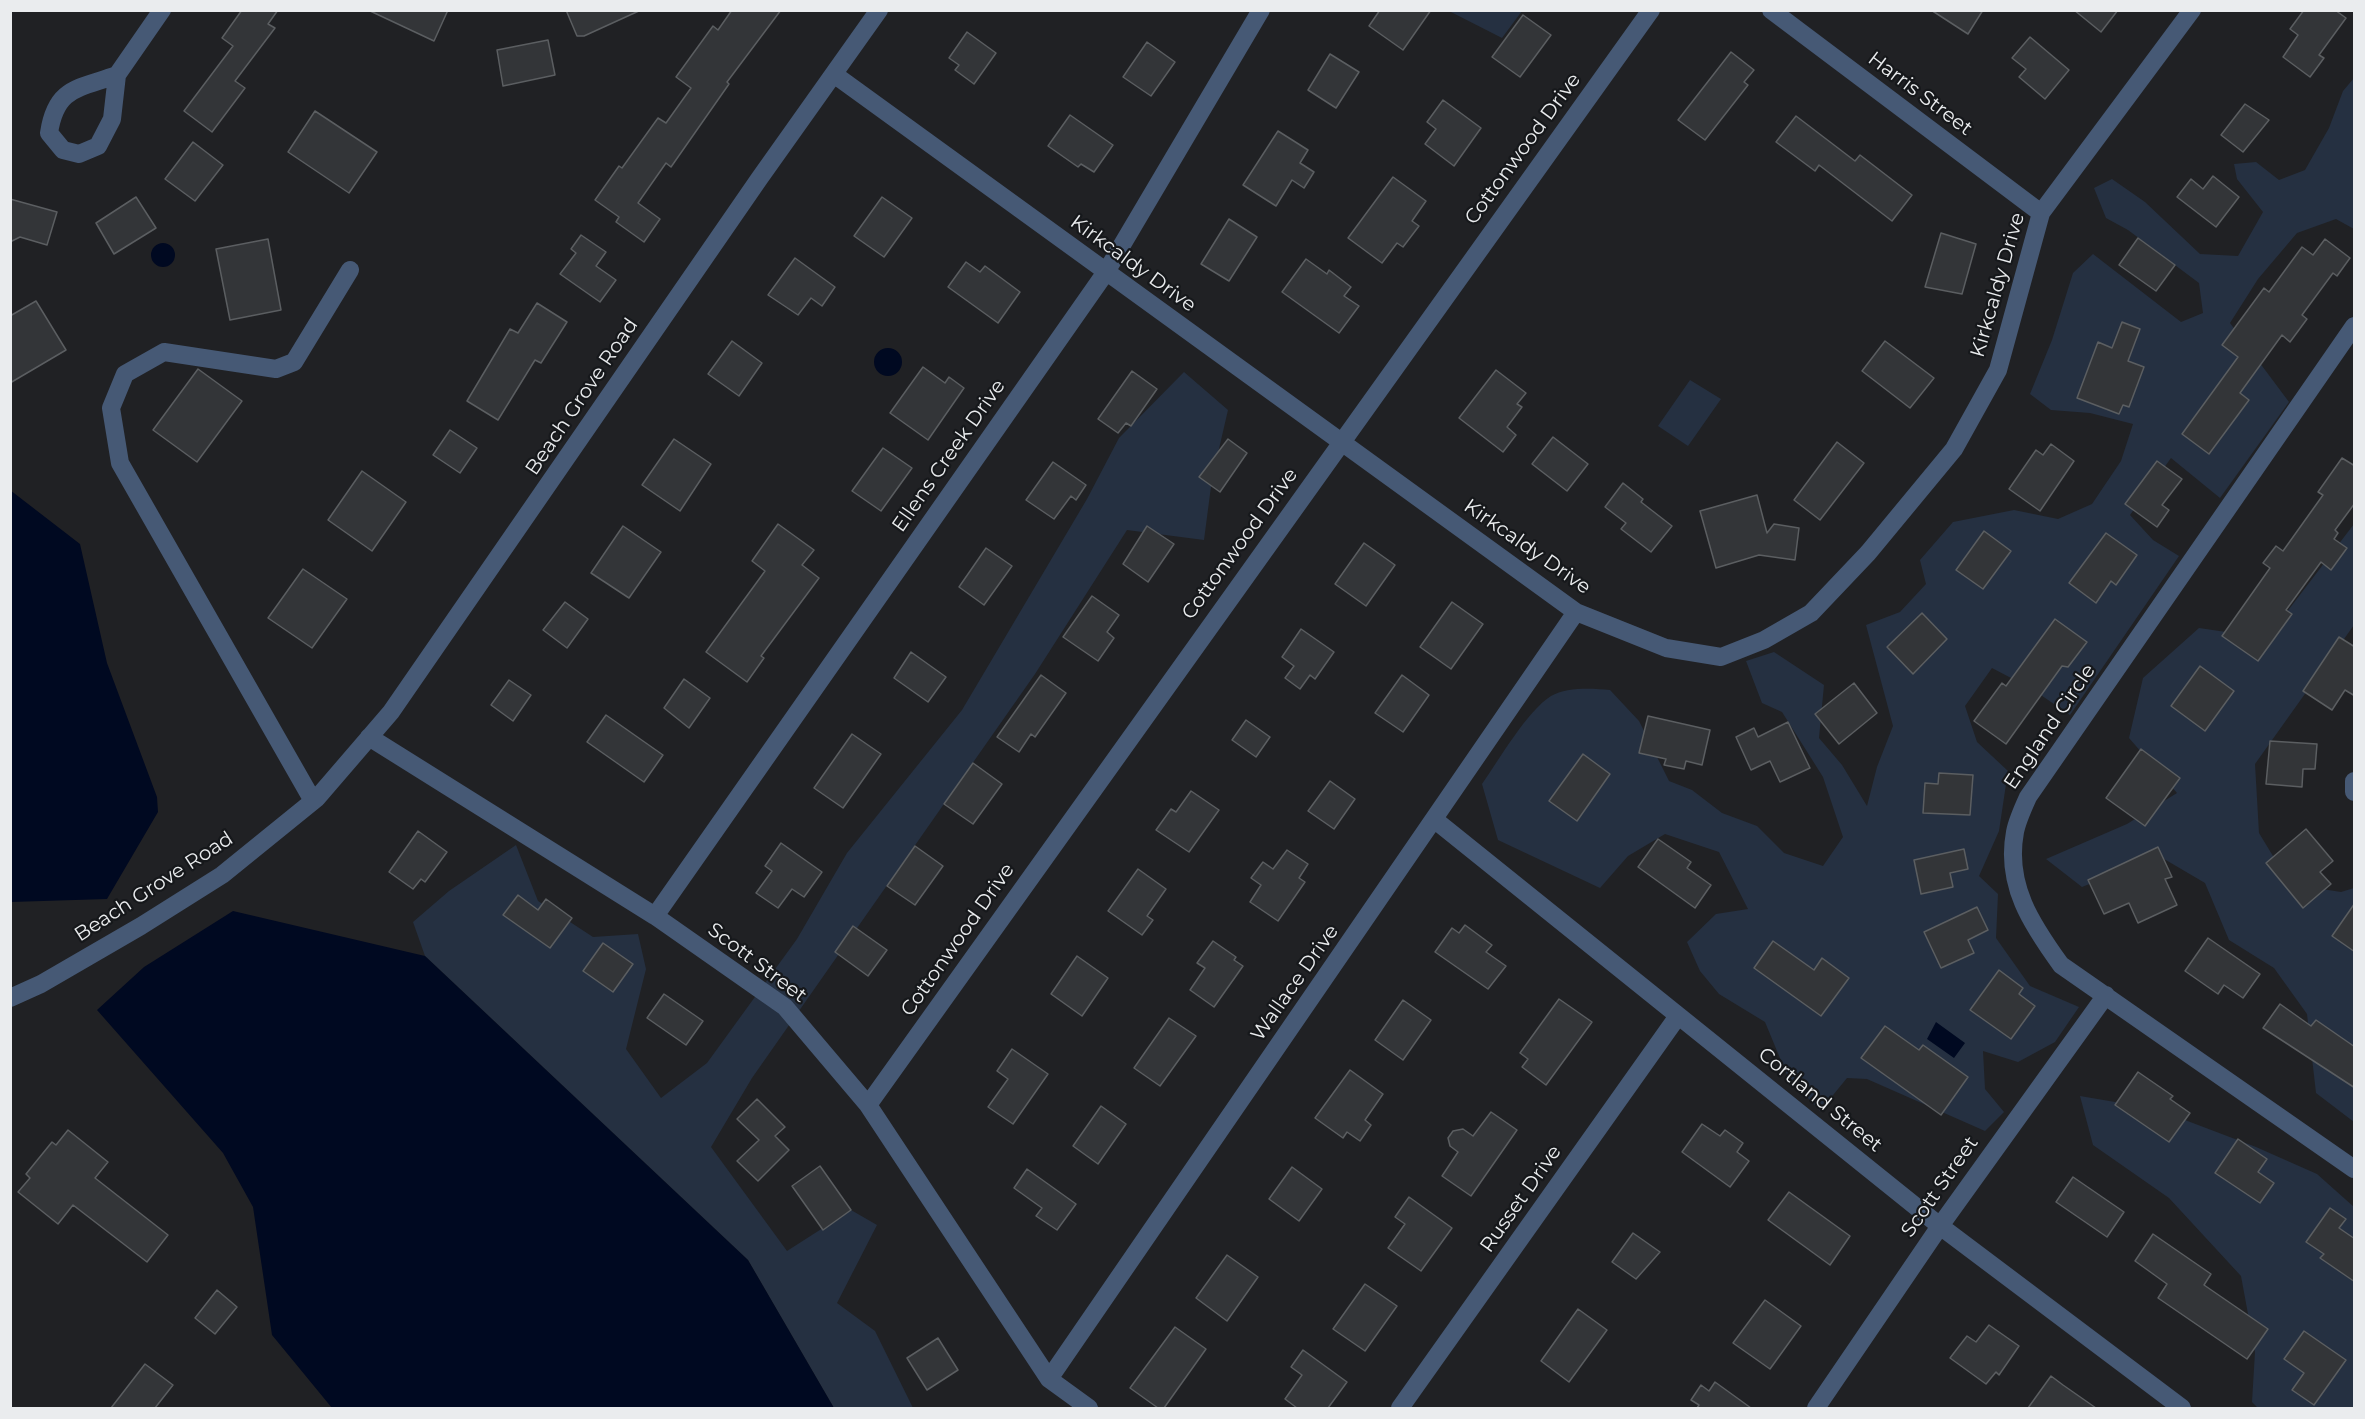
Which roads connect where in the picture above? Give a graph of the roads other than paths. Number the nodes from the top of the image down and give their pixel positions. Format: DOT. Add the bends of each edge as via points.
graph roads {
  1 [pos="162,10"];
  2 [pos="879,10"];
  3 [pos="1261,10"];
  4 [pos="1651,10"];
  5 [pos="1772,10"];
  6 [pos="2192,10"];
  7 [pos="117,75"];
  8 [pos="835,75"];
  9 [pos="2041,213"];
  10 [pos="350,270"];
  11 [pos="1106,272"];
  12 [pos="2355,326"];
  13 [pos="1340,441"];
  14 [pos="1576,612"];
  15 [pos="369,737"];
  16 [pos="2355,781"];
  17 [pos="2355,792"];
  18 [pos="313,801"];
  19 [pos="1435,820"];
  20 [pos="655,916"];
  21 [pos="2106,995"];
  22 [pos="10,998"];
  23 [pos="1678,1016"];
  24 [pos="868,1105"];
  25 [pos="2355,1169"];
  26 [pos="1940,1226"];
  27 [pos="1049,1379"];
  28 [pos="1089,1408"];
  29 [pos="1400,1408"];
  30 [pos="1816,1408"];
  31 [pos="2182,1408"];
  1 -- 7 [label="street"];
  2 -- 8 [label="street, Beach Grove Road"];
  3 -- 11 [label="street, Ellens Creek Drive"];
  4 -- 13 [label="street, Cottonwood Drive"];
  5 -- 9 [label="street, Harris Street"];
  6 -- 9 [label="street, Kirkcaldy Drive"];
  7 -- 7 [label="street" via="66,93 52,113 49,132 63,150 79,154 98,146 112,119"];
  8 -- 11 [label="street, Kirkcaldy Drive"];
  8 -- 15 [label="street, Beach Grove Road" via="391,712"];
  9 -- 14 [label="street, Kirkcaldy Drive" via="1998,370 1954,449 1868,553 1811,613 1764,640 1721,657 1666,648"];
  10 -- 18 [label="street" via="294,362 276,369 164,352 125,374 111,408 120,463"];
  11 -- 13 [label="street, Kirkcaldy Drive"];
  11 -- 20 [label="street, Ellens Creek Drive"];
  12 -- 21 [label="street, England Circle" via="2028,797 2015,832 2014,874 2029,921 2061,965"];
  13 -- 14 [label="street, Kirkcaldy Drive"];
  13 -- 24 [label="street, Cottonwood Drive"];
  14 -- 19 [label="street, Wallace Drive"];
  15 -- 18 [label="street, Beach Grove Road"];
  15 -- 20 [label="street, Scott Street"];
  16 -- 17 [label="street"];
  18 -- 22 [label="street, Beach Grove Road" via="222,875 131,932"];
  19 -- 23 [label="street, Cortland Street"];
  19 -- 27 [label="street, Wallace Drive"];
  20 -- 24 [label="street, Scott Street" via="785,1007"];
  21 -- 25 [label="street, England Circle"];
  21 -- 26 [label="street, Scott Street"];
  23 -- 26 [label="street, Cortland Street"];
  23 -- 29 [label="street, Russet Drive"];
  24 -- 27 [label="street, Scott Street"];
  26 -- 30 [label="street, Scott Street"];
  26 -- 31 [label="street, Cortland Street"];
  27 -- 28 [label="street, Scott Street"];
}
